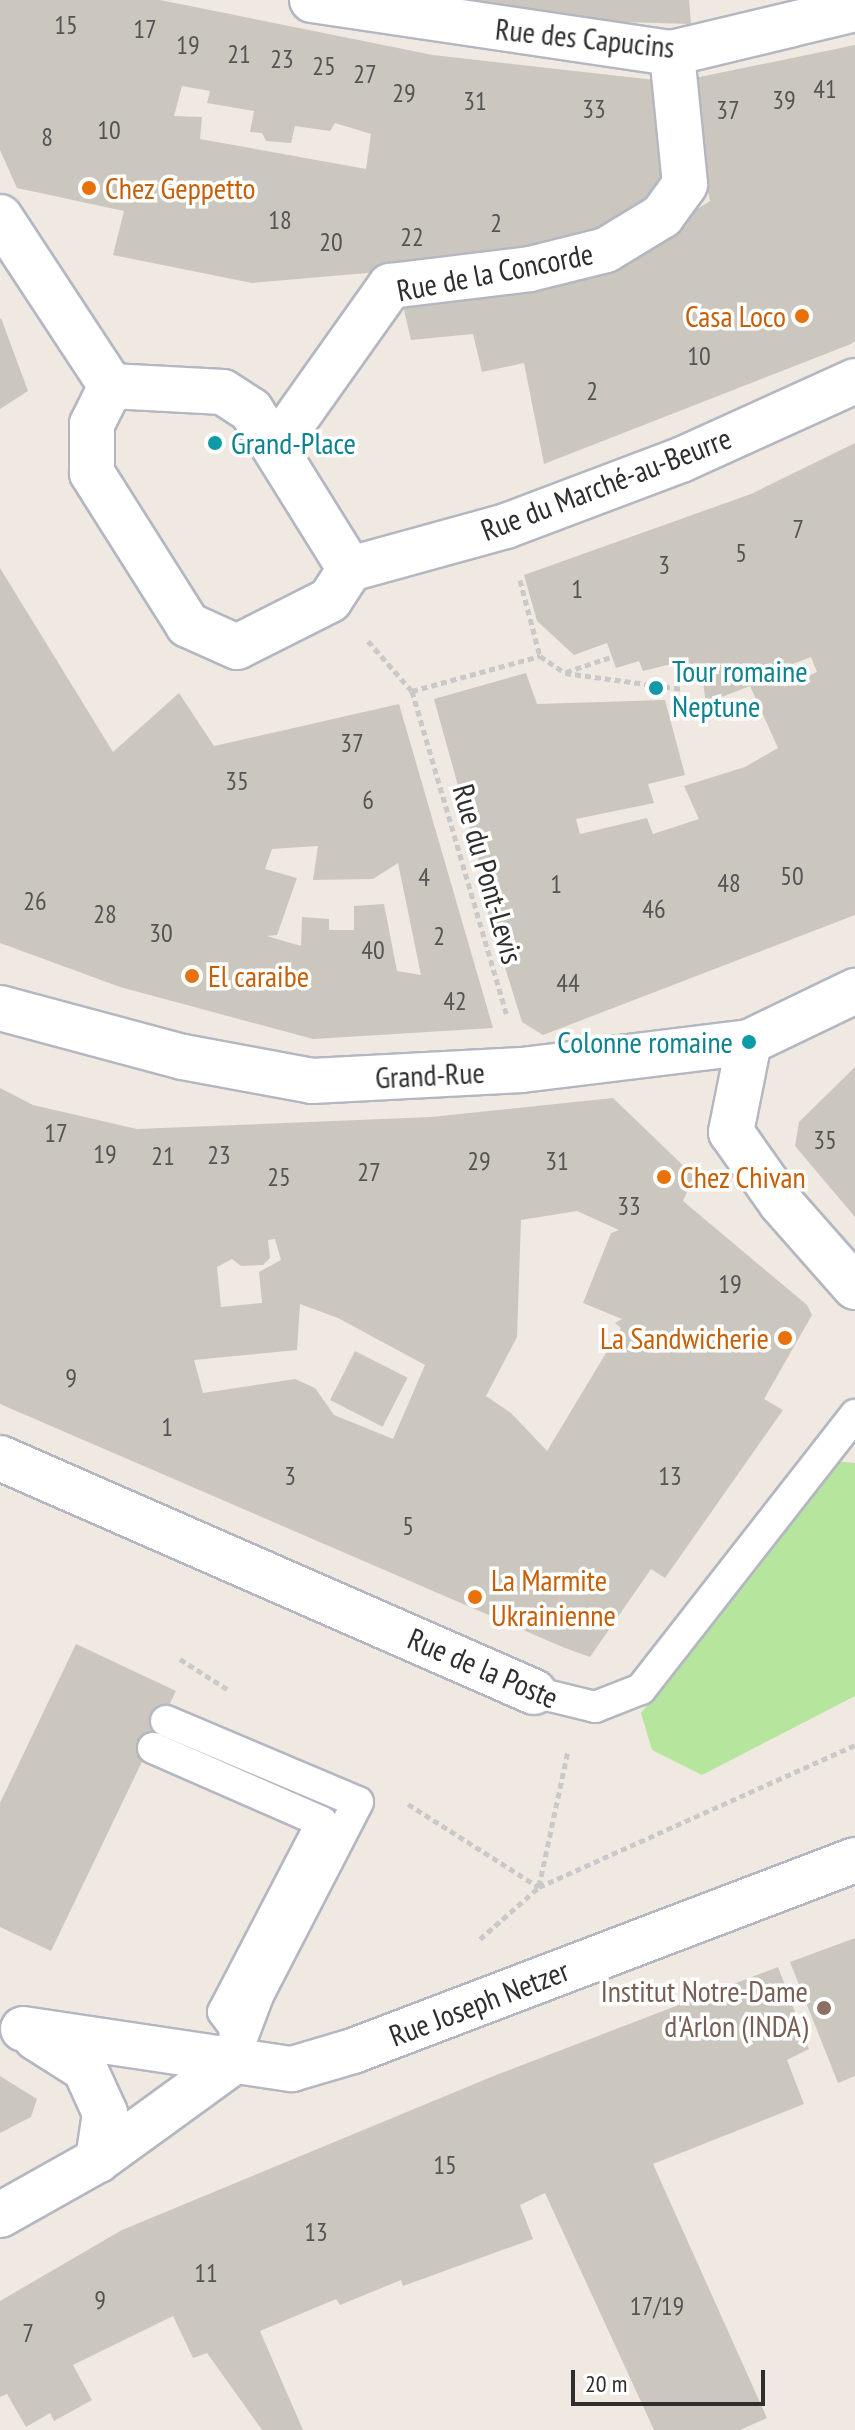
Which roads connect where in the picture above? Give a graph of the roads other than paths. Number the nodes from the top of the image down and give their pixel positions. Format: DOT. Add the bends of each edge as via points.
graph roads {
  1 [pos="319,1"];
  2 [pos="855,9"];
  3 [pos="794,13"];
  4 [pos="672,53"];
  5 [pos="0,217"];
  6 [pos="855,381"];
  7 [pos="111,386"];
  8 [pos="275,448"];
  9 [pos="340,584"];
  10 [pos="855,991"];
  11 [pos="0,1008"];
  12 [pos="749,1042"];
  13 [pos="855,1287"];
  14 [pos="855,1415"];
  15 [pos="0,1458"];
  16 [pos="534,1692"];
  17 [pos="166,1721"];
  18 [pos="153,1748"];
  19 [pos="855,1860"];
  20 [pos="12,2024"];
  21 [pos="233,2062"];
  22 [pos="98,2160"];
  23 [pos="0,2215"];
  1 -- 4 [label="street, Rue des Capucins"];
  2 -- 3 [label="street, Rue des Capucins"];
  3 -- 4 [label="street, Rue des Capucins"];
  4 -- 8 [label="street, Rue de la Concorde" via="685,184 662,216 606,250 545,265 390,286"];
  5 -- 7 [label="street"];
  6 -- 9 [label="street, Rue du Marché-au-Beurre" via="681,460"];
  7 -- 8 [label="street" via="223,392 251,410"];
  7 -- 9 [label="street" via="92,424 92,473 188,625 237,647"];
  8 -- 9 [label="street"];
  10 -- 12 [label="street, Grand-Rue"];
  11 -- 12 [label="street, Grand-Rue" via="183,1057 312,1081 522,1070"];
  12 -- 13 [label="street" via="731,1132 781,1203"];
  14 -- 16 [label="lane, Rue de la Poste" via="641,1689 612,1704 578,1706"];
  15 -- 16 [label="street, Rue de la Poste"];
  17 -- 21 [label="lane" via="358,1802 258,1996"];
  18 -- 21 [label="lane" via="322,1822 223,2012 235,2028"];
  19 -- 21 [label="street, Rue Joseph Netzer" via="353,2051 292,2069"];
  20 -- 21 [label="street, Rue Joseph Netzer"];
  20 -- 22 [label="street, Rue Joseph Netzer" via="85,2069 105,2113"];
  21 -- 22 [label="street"];
  22 -- 23 [label="street"];
}
